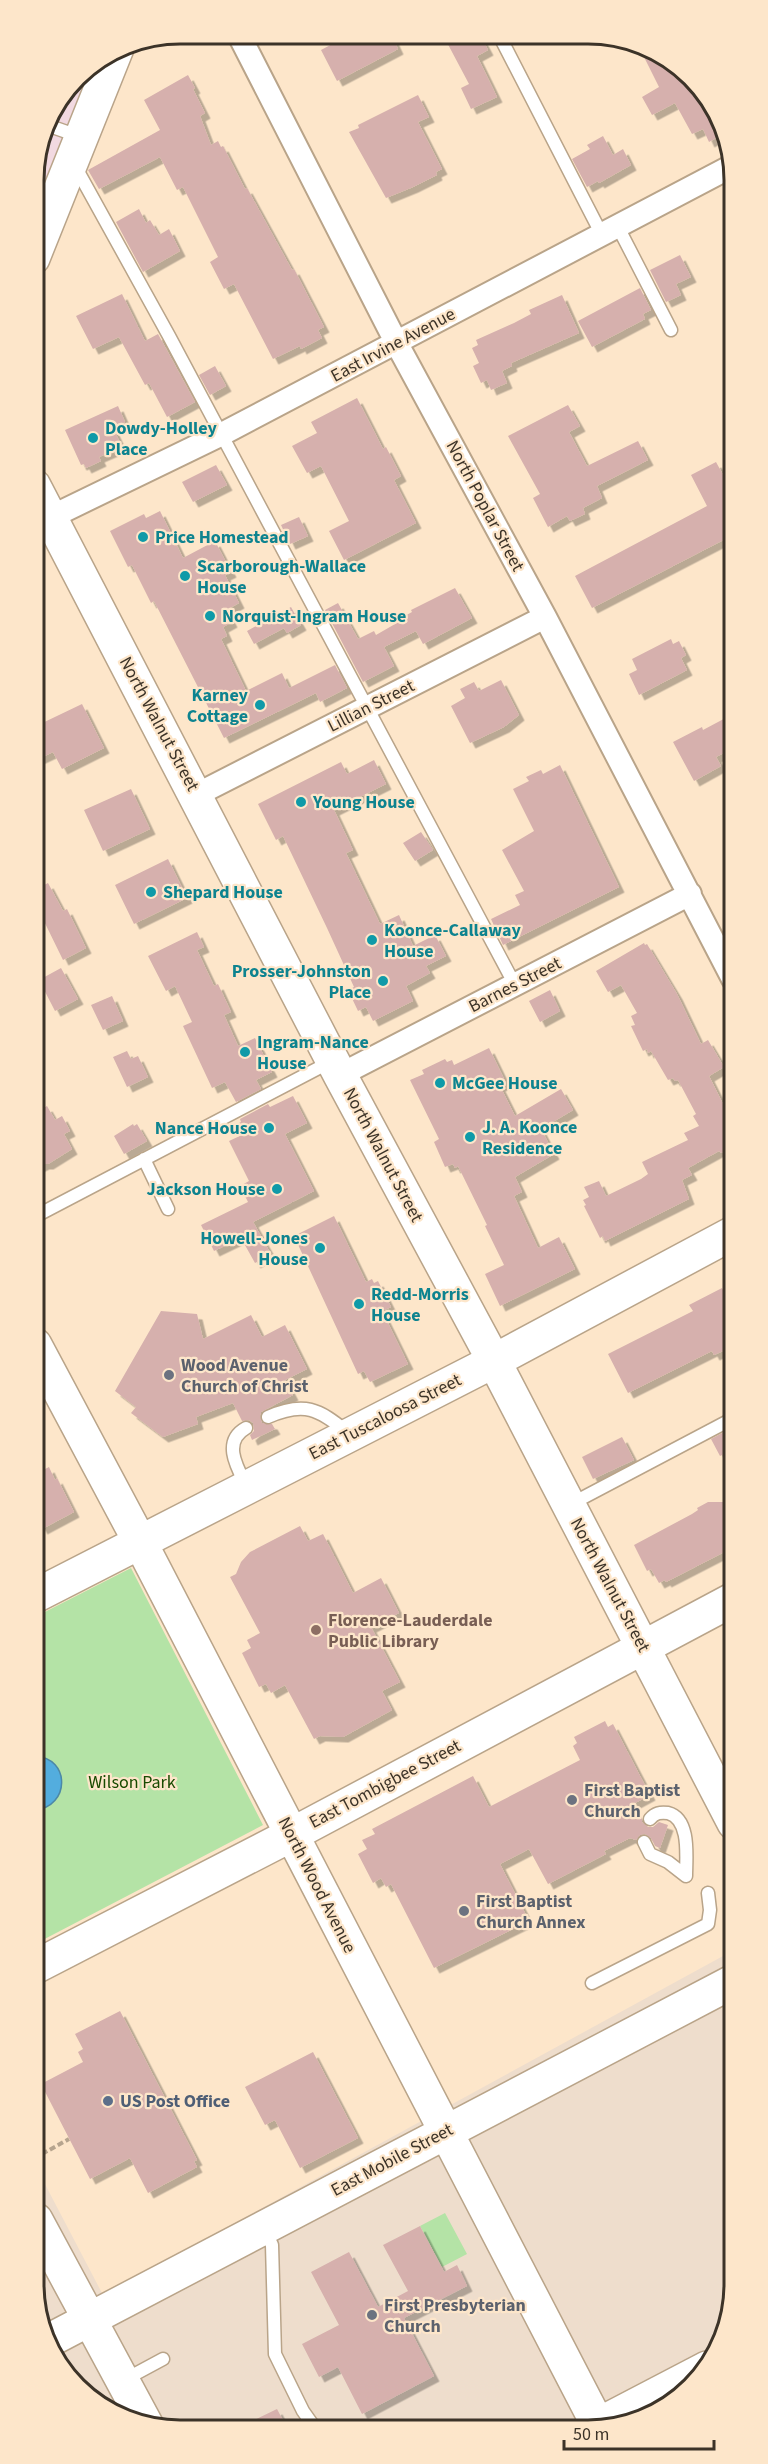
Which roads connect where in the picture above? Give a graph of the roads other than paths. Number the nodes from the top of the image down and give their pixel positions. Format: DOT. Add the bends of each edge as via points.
graph roads {
  1 [pos="244,44"];
  2 [pos="504,44"];
  3 [pos="111,62"];
  4 [pos="53,131"];
  5 [pos="77,150"];
  6 [pos="724,170"];
  7 [pos="44,231"];
  8 [pos="610,231"];
  9 [pos="671,330"];
  10 [pos="397,344"];
  11 [pos="222,434"];
  12 [pos="44,504"];
  13 [pos="51,517"];
  14 [pos="545,617"];
  15 [pos="368,708"];
  16 [pos="196,795"];
  17 [pos="690,894"];
  18 [pos="724,961"];
  19 [pos="515,985"];
  20 [pos="336,1068"];
  21 [pos="144,1159"];
  22 [pos="168,1209"];
  23 [pos="44,1212"];
  24 [pos="724,1238"];
  25 [pos="494,1361"];
  26 [pos="44,1362"];
  27 [pos="268,1417"];
  28 [pos="724,1423"];
  29 [pos="246,1428"];
  30 [pos="350,1435"];
  31 [pos="247,1487"];
  32 [pos="568,1505"];
  33 [pos="140,1542"];
  34 [pos="44,1591"];
  35 [pos="724,1604"];
  36 [pos="642,1647"];
  37 [pos="724,1804"];
  38 [pos="650,1819"];
  39 [pos="291,1835"];
  40 [pos="644,1842"];
  41 [pos="708,1893"];
  42 [pos="44,1962"];
  43 [pos="592,1983"];
  44 [pos="724,1986"];
  45 [pos="445,2132"];
  46 [pos="263,2227"];
  47 [pos="44,2235"];
  48 [pos="90,2319"];
  49 [pos="55,2337"];
  50 [pos="163,2359"];
  51 [pos="688,2378"];
  52 [pos="123,2381"];
  53 [pos="141,2414"];
  54 [pos="612,2418"];
  55 [pos="309,2420"];
  56 [pos="592,2420"];
  1 -- 10 [label="street, North Poplar Street"];
  2 -- 8 [label="lane"];
  3 -- 5 [label="street"];
  4 -- 5 [label="lane"];
  5 -- 7 [label="street"];
  5 -- 11 [label="lane"];
  6 -- 8 [label="street, East Irvine Avenue"];
  8 -- 9 [label="lane"];
  8 -- 10 [label="street, East Irvine Avenue"];
  10 -- 11 [label="street, East Irvine Avenue"];
  10 -- 14 [label="street, North Poplar Street"];
  11 -- 13 [label="street, East Irvine Avenue"];
  11 -- 15 [label="lane"];
  12 -- 13 [label="street, North Walnut Street"];
  13 -- 16 [label="street, North Walnut Street"];
  14 -- 15 [label="street, Lillian Street"];
  14 -- 17 [label="street, North Poplar Street"];
  15 -- 16 [label="street, Lillian Street"];
  15 -- 19 [label="lane"];
  16 -- 20 [label="street, North Walnut Street"];
  17 -- 18 [label="street, North Poplar Street"];
  17 -- 19 [label="street, Barnes Street"];
  19 -- 20 [label="street, Barnes Street"];
  20 -- 21 [label="lane"];
  20 -- 25 [label="street, North Walnut Street"];
  21 -- 22 [label="lane"];
  21 -- 23 [label="lane"];
  24 -- 25 [label="street, East Tuscaloosa Street"];
  25 -- 30 [label="street, East Tuscaloosa Street"];
  25 -- 32 [label="street, North Walnut Street"];
  26 -- 33 [label="street, North Wood Avenue"];
  27 -- 30 [label="lane" via="298,1408 323,1412"];
  28 -- 32 [label="lane"];
  29 -- 31 [label="lane" via="235,1438 232,1448"];
  30 -- 31 [label="street, East Tuscaloosa Street"];
  31 -- 33 [label="street, East Tuscaloosa Street"];
  32 -- 36 [label="street, North Walnut Street"];
  33 -- 34 [label="street, East Tuscaloosa Street"];
  33 -- 39 [label="street, North Wood Avenue"];
  35 -- 36 [label="street, East Tombigbee Street"];
  36 -- 37 [label="street, North Walnut Street"];
  36 -- 39 [label="street, East Tombigbee Street"];
  38 -- 40 [label="lane" via="664,1812 680,1822 686,1876 650,1854"];
  39 -- 42 [label="street, East Tombigbee Street"];
  39 -- 45 [label="street, North Wood Avenue"];
  41 -- 43 [label="lane" via="708,1924"];
  44 -- 45 [label="street, East Mobile Street"];
  45 -- 46 [label="street, East Mobile Street"];
  45 -- 56 [label="street, North Wood Avenue"];
  46 -- 48 [label="street, East Mobile Street"];
  46 -- 55 [label="lane" via="272,2245 275,2354"];
  47 -- 48 [label="street"];
  48 -- 49 [label="street, East Mobile Street"];
  48 -- 52 [label="street"];
  50 -- 52 [label="lane"];
  51 -- 54 [label="street"];
  52 -- 53 [label="street"];
}
